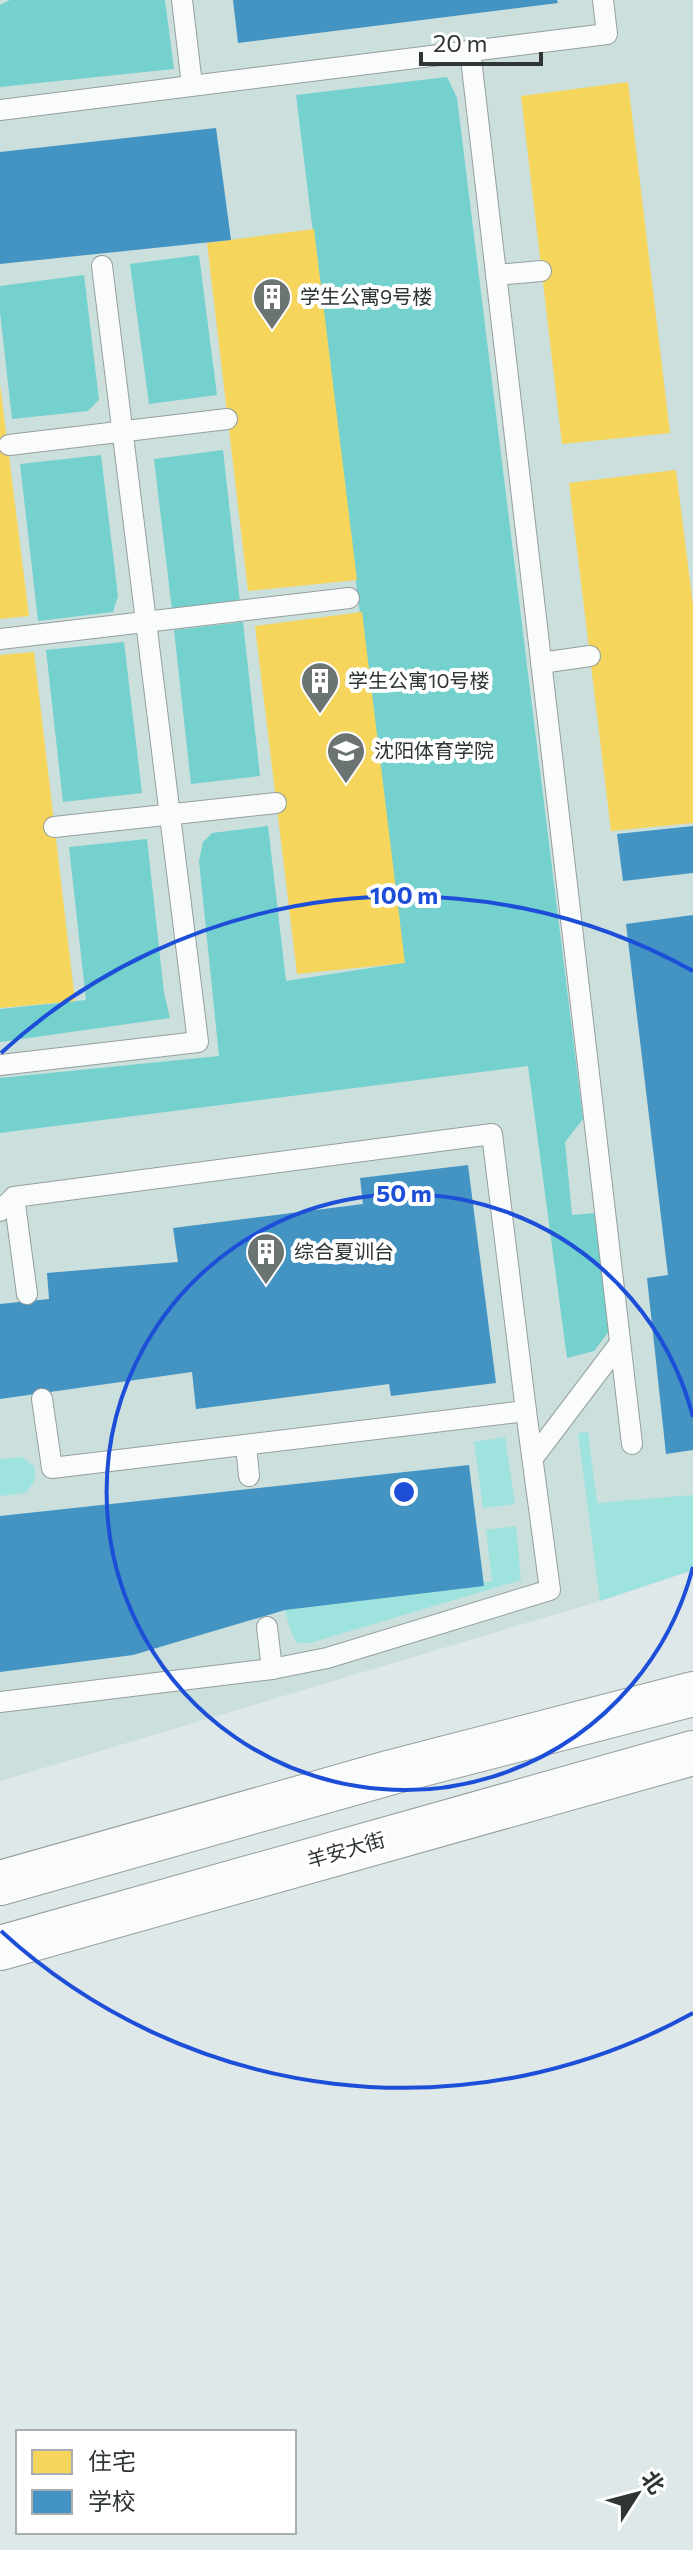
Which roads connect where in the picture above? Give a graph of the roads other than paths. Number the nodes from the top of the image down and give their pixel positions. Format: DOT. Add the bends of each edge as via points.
graph roads {
  1 [pos="182,0"];
  2 [pos="603,0"];
  3 [pos="470,50"];
  4 [pos="192,85"];
  5 [pos="0,110"];
  6 [pos="102,266"];
  7 [pos="541,271"];
  8 [pos="496,275"];
  9 [pos="227,419"];
  10 [pos="123,432"];
  11 [pos="9,445"];
  12 [pos="349,598"];
  13 [pos="146,622"];
  14 [pos="0,639"];
  15 [pos="590,656"];
  16 [pos="541,663"];
  17 [pos="276,803"];
  18 [pos="170,814"];
  19 [pos="54,827"];
  20 [pos="0,1065"];
  21 [pos="7,1204"];
  22 [pos="27,1294"];
  23 [pos="620,1343"];
  24 [pos="42,1399"];
  25 [pos="526,1411"];
  26 [pos="632,1444"];
  27 [pos="246,1445"];
  28 [pos="533,1458"];
  29 [pos="249,1476"];
  30 [pos="267,1627"];
  31 [pos="272,1669"];
  32 [pos="693,1694"];
  33 [pos="0,1702"];
  34 [pos="693,1753"];
  35 [pos="0,1883"];
  36 [pos="0,1948"];
  1 -- 4 [label="lane"];
  2 -- 3 [label="lane" via="607,34"];
  3 -- 4 [label="lane"];
  3 -- 8 [label="lane"];
  4 -- 5 [label="lane"];
  6 -- 10 [label="lane"];
  7 -- 8 [label="lane"];
  8 -- 16 [label="lane"];
  9 -- 10 [label="lane"];
  10 -- 11 [label="lane"];
  10 -- 13 [label="lane"];
  12 -- 13 [label="lane"];
  13 -- 14 [label="lane"];
  13 -- 18 [label="lane"];
  15 -- 16 [label="lane"];
  16 -- 23 [label="lane"];
  17 -- 18 [label="lane"];
  18 -- 19 [label="lane"];
  18 -- 20 [label="lane" via="198,1042"];
  21 -- 22 [label="lane"];
  21 -- 25 [label="lane" via="492,1134"];
  23 -- 26 [label="lane"];
  23 -- 28 [label="lane"];
  24 -- 27 [label="lane" via="52,1468"];
  25 -- 27 [label="lane"];
  25 -- 28 [label="lane"];
  27 -- 29 [label="lane"];
  28 -- 31 [label="lane" via="550,1590 327,1658"];
  30 -- 31 [label="lane"];
  31 -- 33 [label="lane"];
  32 -- 35 [label="street"];
  34 -- 36 [label="street, 羊安大街"];
}
